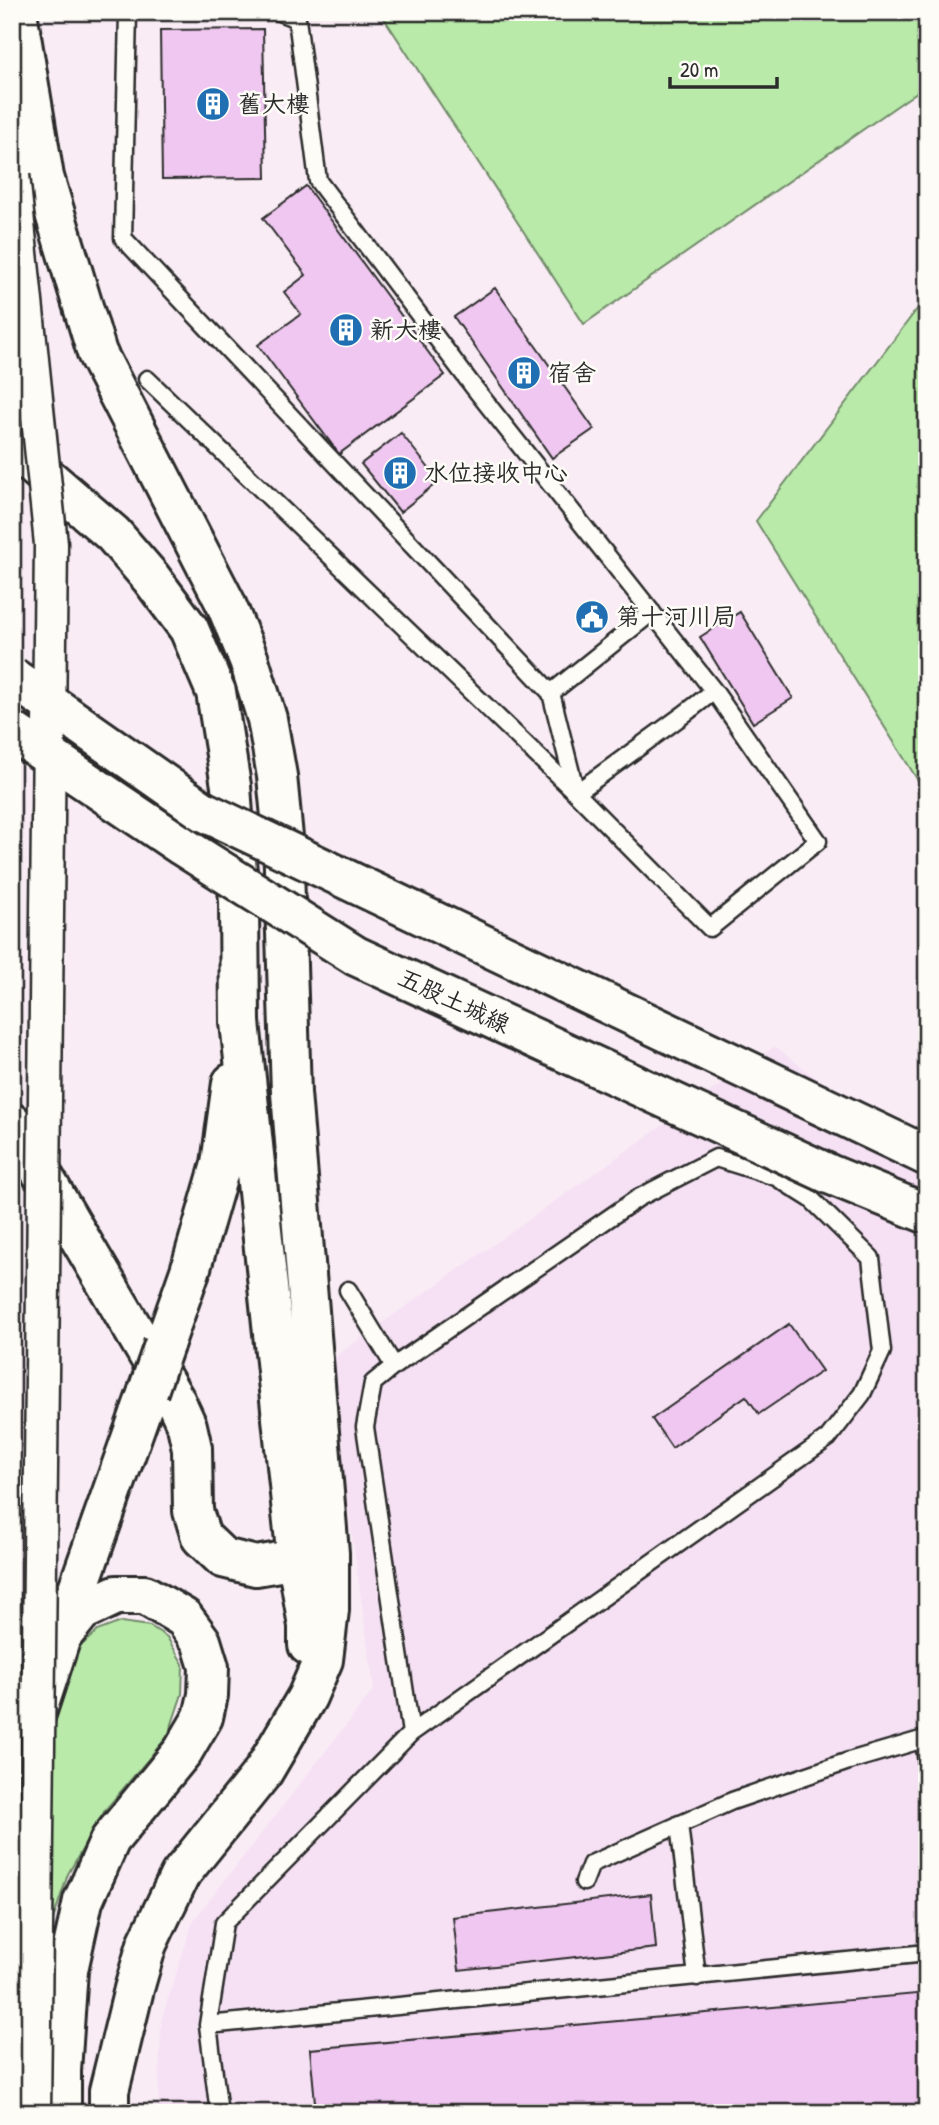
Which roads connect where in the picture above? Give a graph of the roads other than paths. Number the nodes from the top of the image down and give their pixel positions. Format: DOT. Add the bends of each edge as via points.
graph roads {
  1 [pos="17,12"];
  2 [pos="128,12"];
  3 [pos="279,12"];
  4 [pos="13,187"];
  5 [pos="147,379"];
  6 [pos="12,446"];
  7 [pos="652,612"];
  8 [pos="12,677"];
  9 [pos="714,691"];
  10 [pos="551,693"];
  11 [pos="12,731"];
  12 [pos="576,793"];
  13 [pos="240,1022"];
  14 [pos="12,1123"];
  15 [pos="927,1156"];
  16 [pos="927,1214"];
  17 [pos="348,1290"];
  18 [pos="394,1366"];
  19 [pos="313,1557"];
  20 [pos="61,1637"];
  21 [pos="411,1733"];
  22 [pos="926,1739"];
  23 [pos="927,1764"];
  24 [pos="12,1797"];
  25 [pos="679,1825"];
  26 [pos="584,1882"];
  27 [pos="927,1953"];
  28 [pos="697,1977"];
  29 [pos="208,2025"];
  30 [pos="34,2113"];
  31 [pos="61,2113"];
  32 [pos="109,2113"];
  33 [pos="219,2113"];
  1 -- 4 [label="main road"];
  1 -- 19 [label="main road" via="44,177 97,353 225,602 267,719 283,837"];
  2 -- 10 [label="lane" via="123,238"];
  3 -- 7 [label="lane" via="296,19 318,181"];
  4 -- 30 [label="street, bridge" via="51,544"];
  5 -- 12 [label="lane"];
  6 -- 13 [label="main road" via="113,534 151,578 189,629 216,692 231,786 239,902"];
  7 -- 9 [label="lane"];
  7 -- 10 [label="lane"];
  8 -- 15 [label="main road, bridge" via="203,811"];
  9 -- 12 [label="lane"];
  9 -- 12 [label="lane" via="818,841 710,928"];
  10 -- 12 [label="lane"];
  11 -- 16 [label="main road, 五股土城線, bridge" via="356,956 829,1174"];
  13 -- 19 [label="main road"];
  13 -- 20 [label="main road, bridge" via="221,1164 190,1271"];
  14 -- 19 [label="main road" via="187,1426 193,1511 201,1537 223,1559 256,1566"];
  17 -- 18 [label="lane"];
  18 -- 21 [label="lane" via="373,1383 365,1427"];
  18 -- 21 [label="lane" via="638,1198 716,1158 776,1177 811,1199 871,1258 882,1351 862,1394 828,1438"];
  19 -- 32 [label="main road" via="307,1698 263,1772 180,1875 147,1944 109,2091"];
  20 -- 24 [label="main road"];
  20 -- 31 [label="main road" via="82,1611 116,1595 145,1595 184,1618 201,1641 209,1667 203,1717 183,1751 110,1840 83,1901 68,1970"];
  21 -- 29 [label="lane" via="224,1923"];
  22 -- 23 [label="lane"];
  22 -- 25 [label="lane" via="732,1801"];
  25 -- 26 [label="lane" via="591,1864"];
  25 -- 28 [label="lane"];
  27 -- 28 [label="lane"];
  28 -- 29 [label="lane"];
  29 -- 33 [label="lane"];
}
